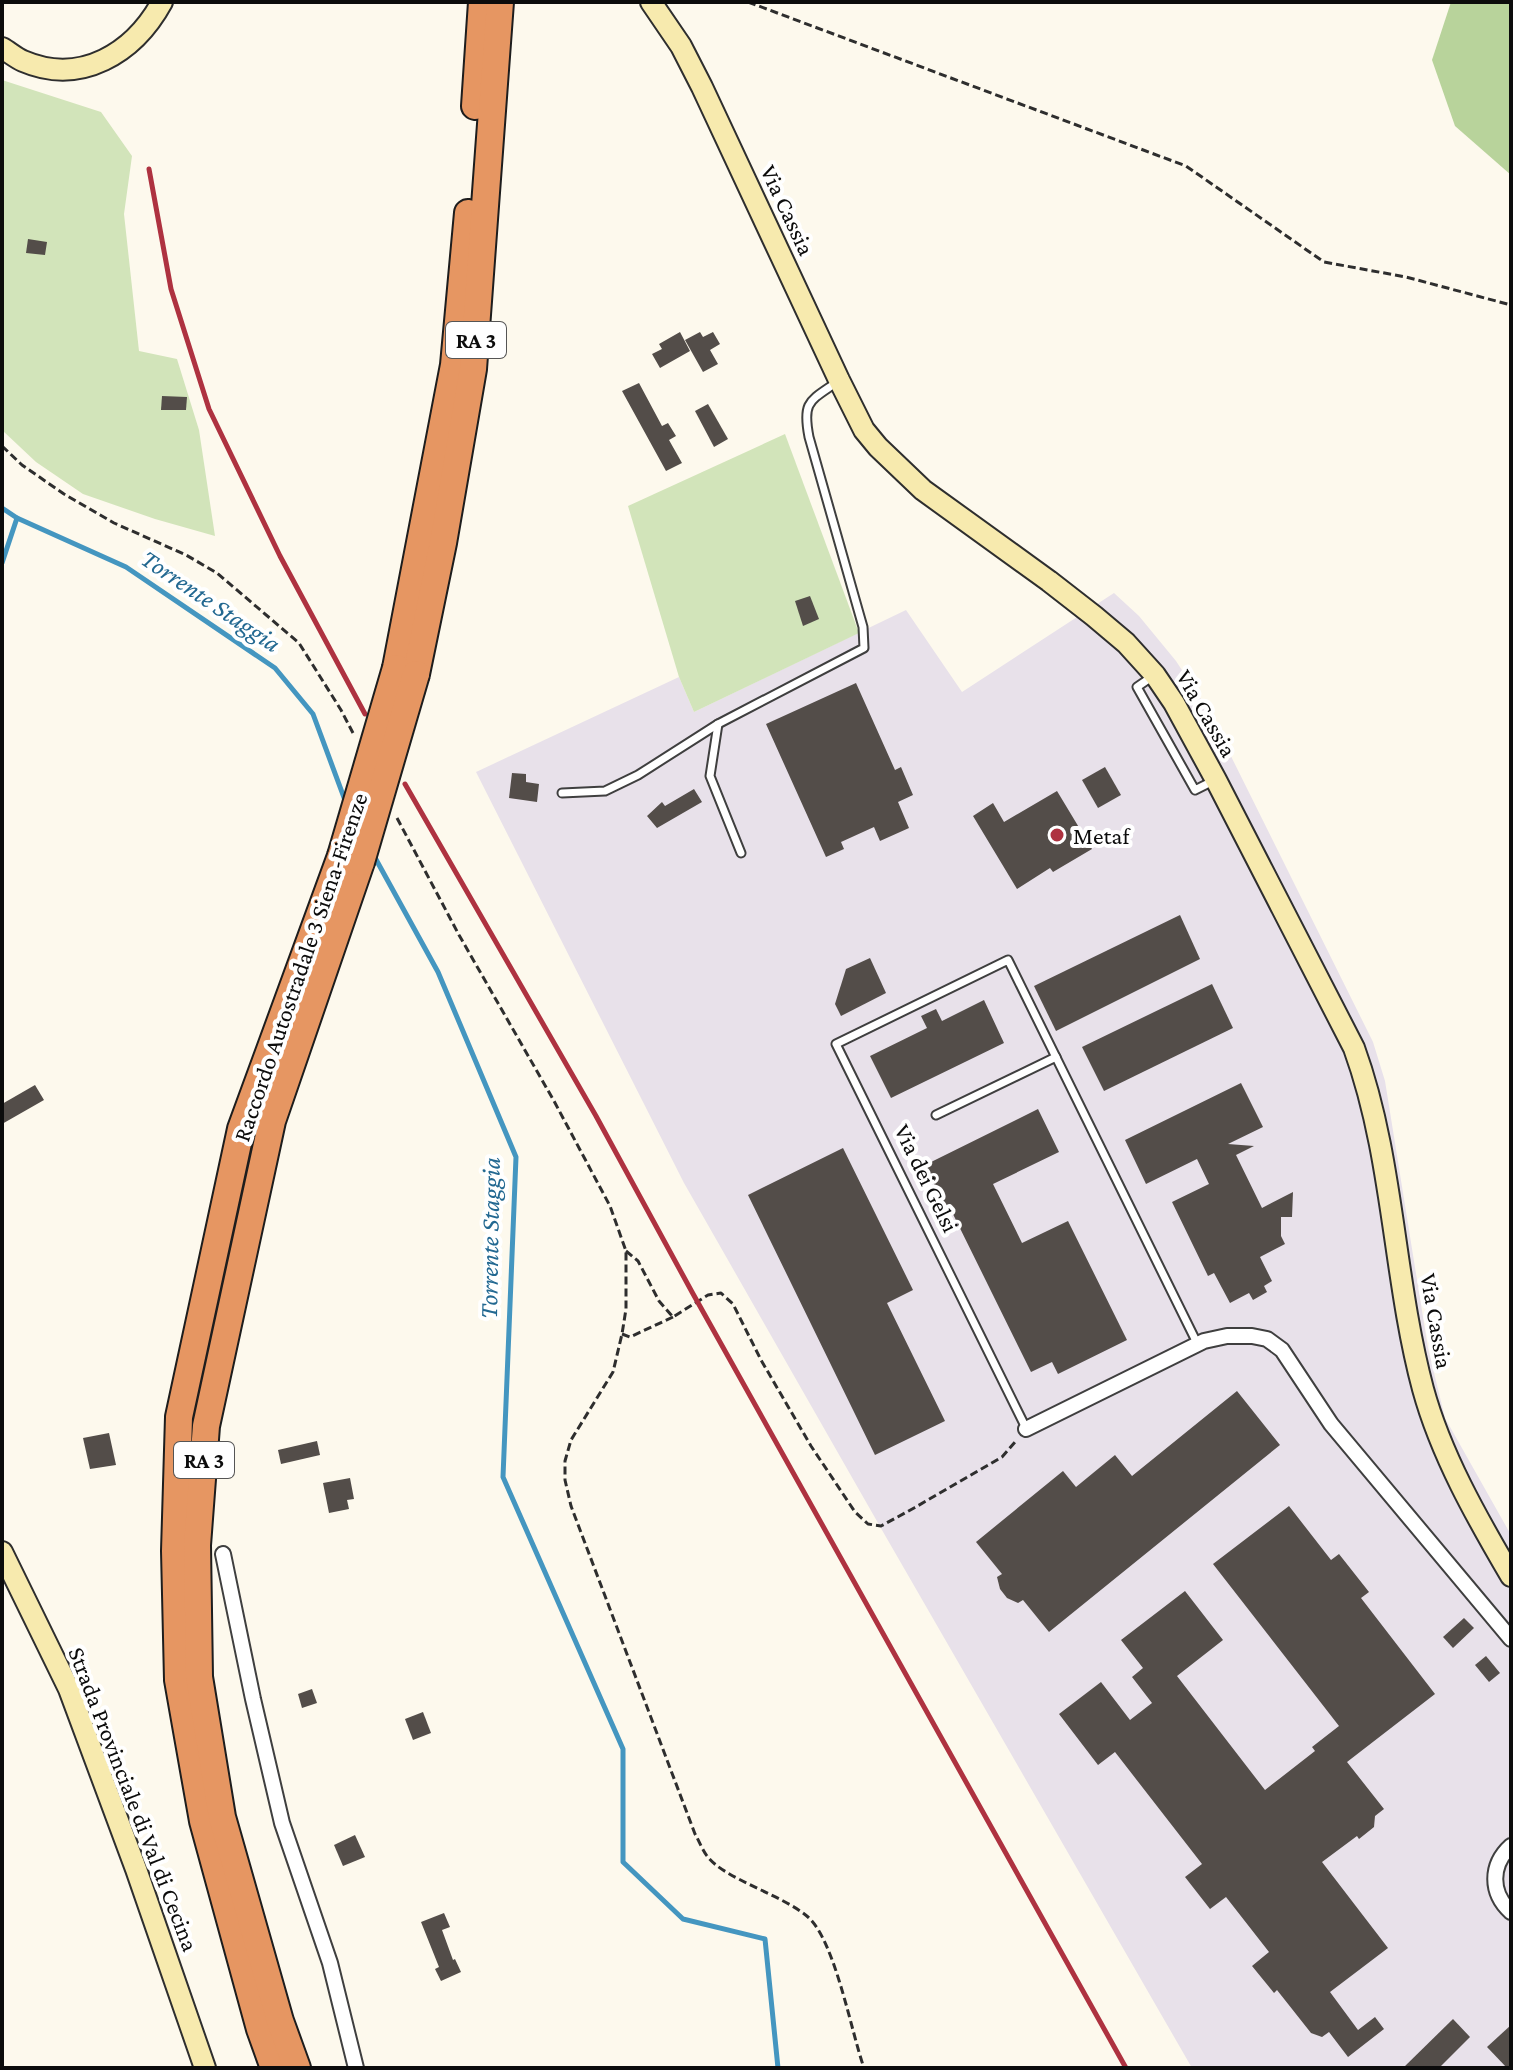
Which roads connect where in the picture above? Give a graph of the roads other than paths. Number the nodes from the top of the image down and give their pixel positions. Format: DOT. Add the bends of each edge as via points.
graph roads {
  1 [pos="162,2"];
  2 [pos="482,2"];
  3 [pos="500,2"];
  4 [pos="651,2"];
  5 [pos="2,48"];
  6 [pos="839,380"];
  7 [pos="406,671"];
  8 [pos="718,724"];
  9 [pos="562,793"];
  10 [pos="741,853"];
  11 [pos="351,859"];
  12 [pos="1056,1057"];
  13 [pos="936,1115"];
  14 [pos="1198,1345"];
  15 [pos="1026,1429"];
  16 [pos="2,1552"];
  17 [pos="223,1554"];
  18 [pos="1511,1576"];
  19 [pos="1511,1639"];
  20 [pos="1511,1846"];
  21 [pos="1511,1912"];
  22 [pos="205,2068"];
  23 [pos="274,2068"];
  24 [pos="297,2068"];
  25 [pos="356,2068"];
  1 -- 5 [label="main road" via="148,26 112,57 84,68 56,70 23,61"];
  2 -- 7 [label="highway, Raccordo Autostradale 3 Siena-Firenze / RA 3" via="454,365"];
  3 -- 7 [label="highway, Raccordo Autostradale 3 Siena-Firenze / RA 3" via="473,369 443,543"];
  4 -- 6 [label="main road, Via Cassia" via="702,87"];
  6 -- 8 [label="lane" via="807,405 806,419 863,627 864,648"];
  6 -- 18 [label="main road, Via Cassia" via="864,430 915,483 1126,643 1174,703 1354,1048 1383,1162 1424,1392 1448,1456"];
  7 -- 11 [label="highway, Raccordo Autostradale 3 Siena-Firenze / RA 3, bridge"];
  8 -- 9 [label="lane" via="605,791"];
  8 -- 10 [label="lane" via="710,776"];
  11 -- 23 [label="highway, Raccordo Autostradale 3 Siena-Firenze / RA 3" via="241,1129 179,1417 178,1680 203,1821"];
  11 -- 24 [label="highway, Raccordo Autostradale 3 Siena-Firenze / RA 3" via="272,1121 206,1426 197,1545 199,1677 222,1817"];
  12 -- 13 [label="lane, Via dei Gelsi"];
  12 -- 14 [label="lane, Via dei Gelsi"];
  12 -- 15 [label="lane, Via dei Gelsi" via="1008,960 836,1044"];
  14 -- 15 [label="street"];
  14 -- 19 [label="street" via="1217,1337 1252,1336 1282,1350 1331,1424"];
  16 -- 22 [label="main road, Strada Provinciale di Val di Cecina" via="69,1689"];
  17 -- 25 [label="street" via="282,1823 330,1963"];
  20 -- 21 [label="street" via="1495,1874 1499,1899"];
}
